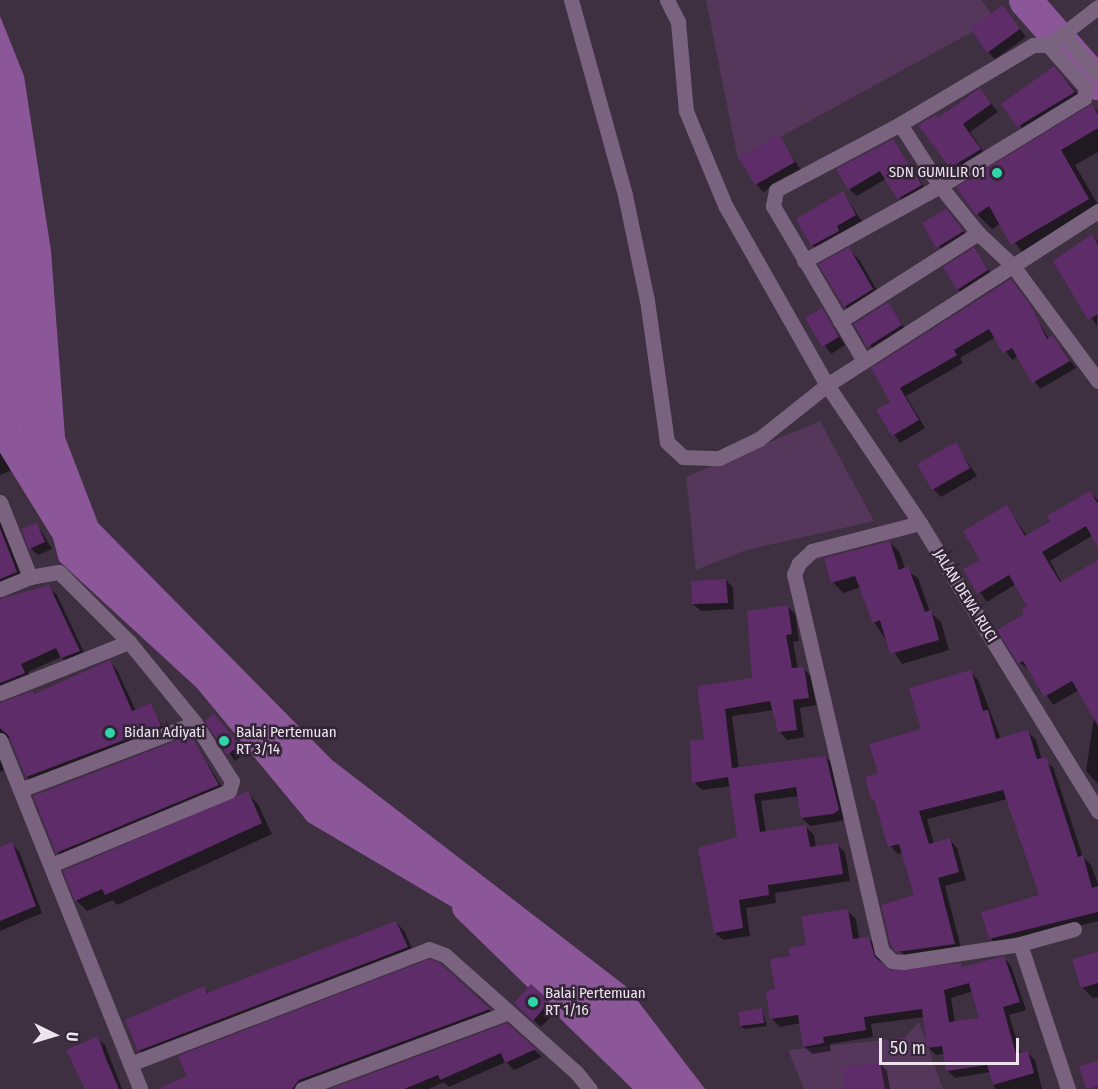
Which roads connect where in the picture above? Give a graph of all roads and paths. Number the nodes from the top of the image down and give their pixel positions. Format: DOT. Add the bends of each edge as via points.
graph roads {
  1 [pos="571,0"];
  2 [pos="667,0"];
  3 [pos="1098,7"];
  4 [pos="1056,39"];
  5 [pos="1098,75"];
  6 [pos="900,124"];
  7 [pos="940,186"];
  8 [pos="1098,211"];
  9 [pos="978,233"];
  10 [pos="804,261"];
  11 [pos="1013,266"];
  12 [pos="840,321"];
  13 [pos="864,361"];
  14 [pos="1098,381"];
  15 [pos="827,385"];
  16 [pos="0,502"];
  17 [pos="920,523"];
  18 [pos="30,577"];
  19 [pos="0,589"];
  20 [pos="129,642"];
  21 [pos="0,693"];
  22 [pos="195,723"];
  23 [pos="0,741"];
  24 [pos="20,790"];
  25 [pos="1097,808"];
  26 [pos="51,865"];
  27 [pos="1074,929"];
  28 [pos="1020,944"];
  29 [pos="508,1012"];
  30 [pos="130,1064"];
  31 [pos="140,1089"];
  32 [pos="302,1089"];
  33 [pos="590,1089"];
  34 [pos="1068,1089"];
  1 -- 15 [label="street" via="625,195 671,448 693,459 734,454"];
  2 -- 15 [label="street, JALAN DEWA RUCI" via="678,22 686,111 725,206"];
  3 -- 4 [label="street"];
  4 -- 5 [label="street"];
  4 -- 6 [label="street" via="1033,45"];
  4 -- 7 [label="street" via="1086,94"];
  6 -- 7 [label="street"];
  6 -- 10 [label="street" via="776,190 773,206"];
  7 -- 9 [label="street"];
  7 -- 10 [label="street"];
  8 -- 11 [label="street"];
  9 -- 11 [label="street"];
  9 -- 12 [label="street"];
  10 -- 12 [label="street"];
  11 -- 13 [label="street"];
  11 -- 14 [label="street"];
  12 -- 13 [label="street"];
  13 -- 15 [label="street"];
  15 -- 17 [label="street, JALAN DEWA RUCI"];
  16 -- 18 [label="street"];
  17 -- 25 [label="street, JALAN DEWA RUCI"];
  17 -- 28 [label="street" via="812,551 799,562 793,583 882,951 892,961 903,962"];
  18 -- 19 [label="street"];
  18 -- 20 [label="street" via="59,572"];
  20 -- 21 [label="street"];
  20 -- 22 [label="street"];
  22 -- 24 [label="street"];
  22 -- 26 [label="street" via="232,781 229,791"];
  23 -- 24 [label="street"];
  24 -- 26 [label="street"];
  26 -- 30 [label="street"];
  27 -- 28 [label="street"];
  28 -- 34 [label="street"];
  29 -- 30 [label="street" via="445,955 429,949"];
  29 -- 32 [label="street"];
  29 -- 33 [label="street"];
  30 -- 31 [label="street"];
}
